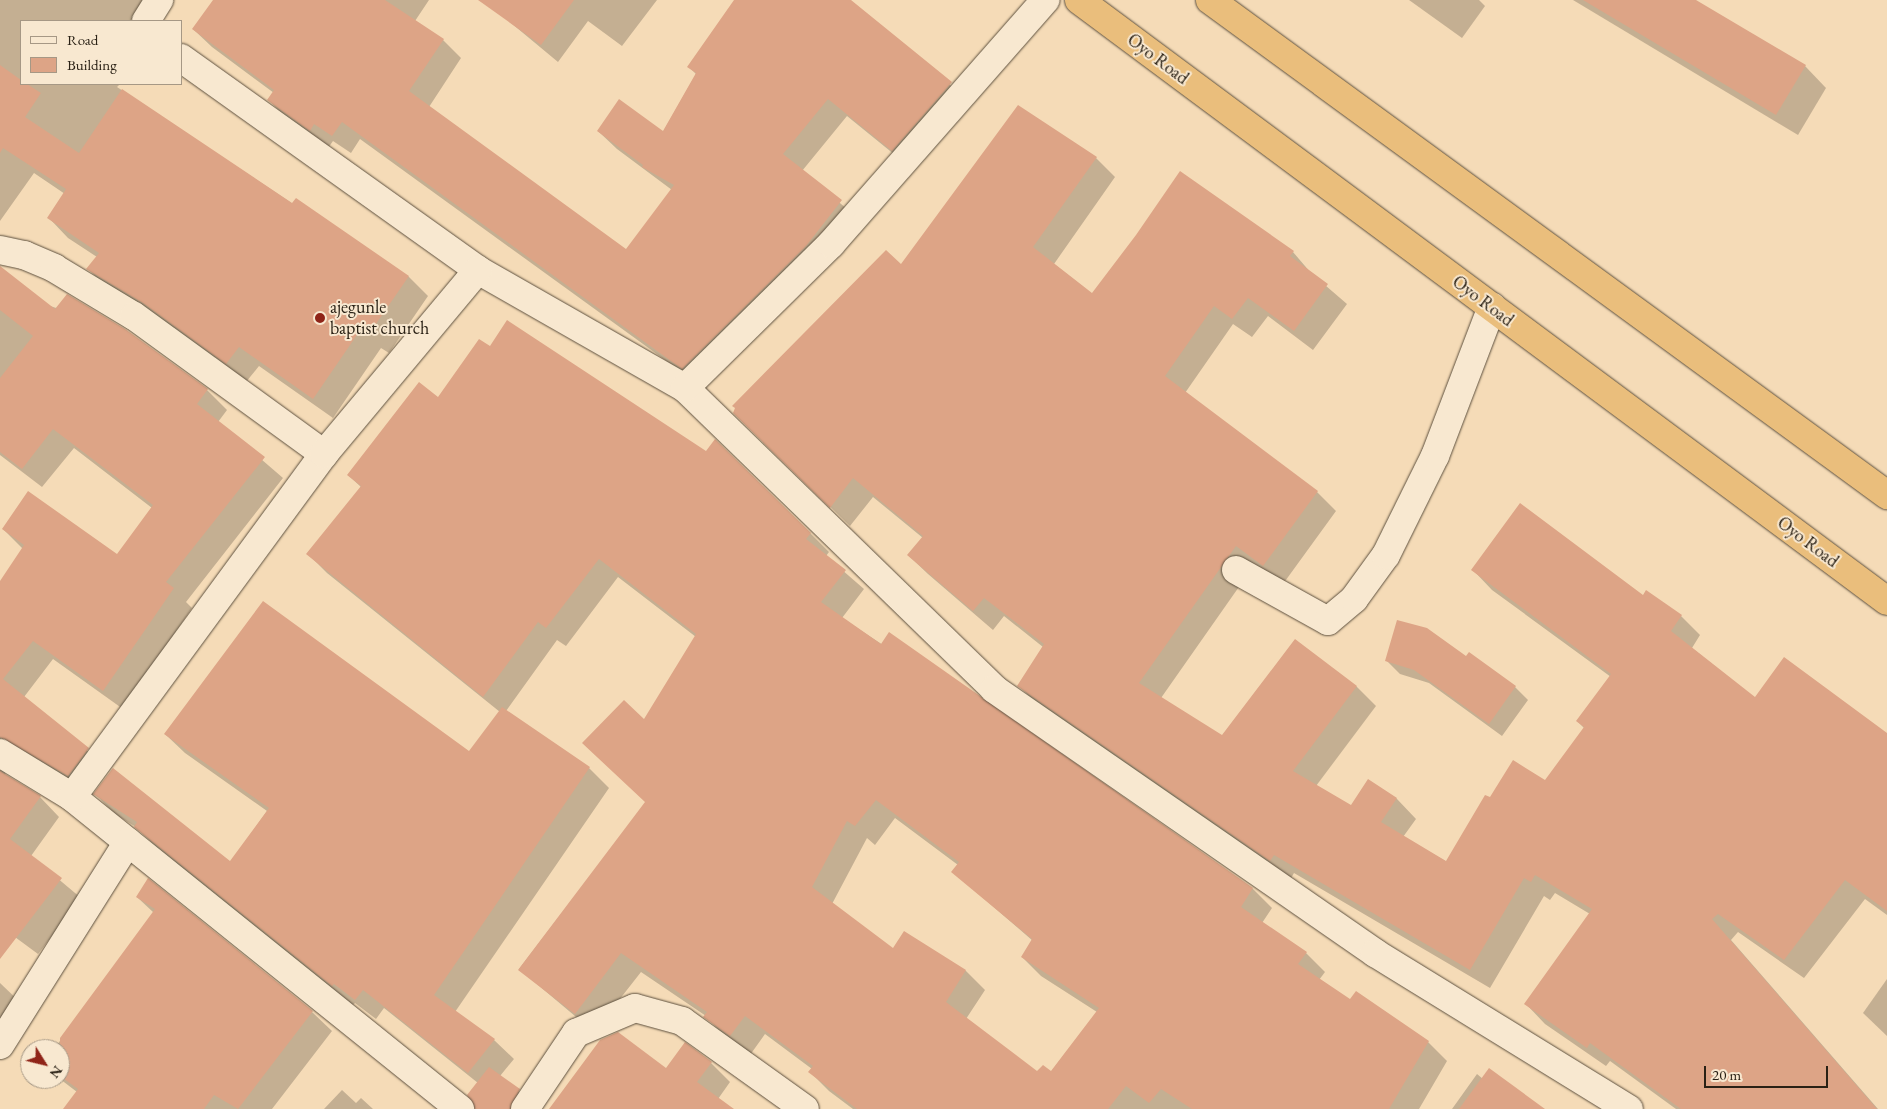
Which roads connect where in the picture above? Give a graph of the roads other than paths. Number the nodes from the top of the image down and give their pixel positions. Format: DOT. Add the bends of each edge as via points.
graph roads {
  1 [pos="159,0"];
  2 [pos="1045,0"];
  3 [pos="1078,0"];
  4 [pos="1210,0"];
  5 [pos="147,20"];
  6 [pos="182,59"];
  7 [pos="0,250"];
  8 [pos="478,270"];
  9 [pos="1492,307"];
  10 [pos="685,388"];
  11 [pos="324,454"];
  12 [pos="1887,496"];
  13 [pos="1236,570"];
  14 [pos="1887,601"];
  15 [pos="0,753"];
  16 [pos="72,797"];
  17 [pos="128,842"];
  18 [pos="0,1045"];
  19 [pos="460,1109"];
  20 [pos="524,1109"];
  21 [pos="805,1109"];
  22 [pos="1629,1109"];
  1 -- 5 [label="street"];
  2 -- 10 [label="street" via="831,244"];
  3 -- 9 [label="highway, Oyo Road"];
  4 -- 12 [label="highway"];
  6 -- 8 [label="street"];
  7 -- 11 [label="street" via="24,255 54,268 134,316"];
  8 -- 10 [label="street"];
  8 -- 11 [label="street"];
  9 -- 13 [label="street" via="1435,456 1386,555 1354,599 1328,621"];
  9 -- 14 [label="highway, Oyo Road"];
  10 -- 22 [label="street" via="994,689 1376,953"];
  11 -- 16 [label="street"];
  15 -- 16 [label="street"];
  16 -- 17 [label="street"];
  17 -- 18 [label="street"];
  17 -- 19 [label="street"];
  20 -- 21 [label="street" via="576,1034 635,1008 682,1021"];
}
